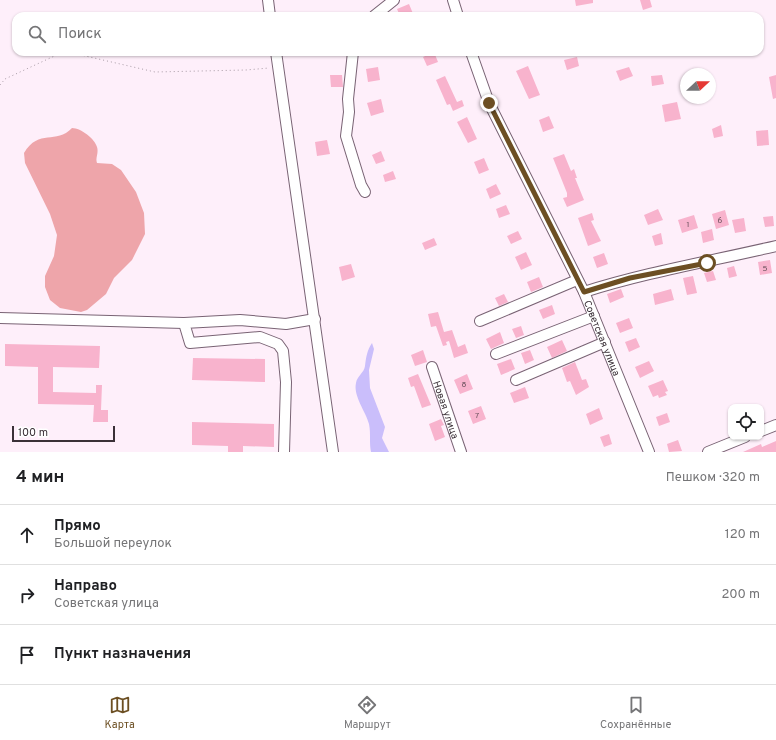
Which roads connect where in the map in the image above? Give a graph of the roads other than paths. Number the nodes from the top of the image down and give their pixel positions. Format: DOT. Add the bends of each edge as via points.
graph roads {
  1 [pos="268,0"];
  2 [pos="394,0"];
  3 [pos="454,0"];
  4 [pos="270,12"];
  5 [pos="379,12"];
  6 [pos="457,12"];
  7 [pos="277,56"];
  8 [pos="353,56"];
  9 [pos="472,56"];
  10 [pos="365,192"];
  11 [pos="776,246"];
  12 [pos="578,280"];
  13 [pos="584,292"];
  14 [pos="594,316"];
  15 [pos="0,318"];
  16 [pos="315,319"];
  17 [pos="480,321"];
  18 [pos="184,323"];
  19 [pos="604,342"];
  20 [pos="496,354"];
  21 [pos="432,367"];
  22 [pos="516,380"];
  23 [pos="776,425"];
  24 [pos="764,430"];
  25 [pos="738,440"];
  26 [pos="284,452"];
  27 [pos="333,452"];
  28 [pos="462,452"];
  29 [pos="649,452"];
  30 [pos="708,452"];
  1 -- 4 [label="street"];
  2 -- 5 [label="street"];
  3 -- 6 [label="street"];
  7 -- 16 [label="street"];
  8 -- 10 [label="street" via="346,136"];
  9 -- 12 [label="street, Советская улица" via="489,103"];
  11 -- 13 [label="street" via="630,278"];
  12 -- 13 [label="street, Советская улица"];
  12 -- 17 [label="street"];
  13 -- 14 [label="street, Советская улица"];
  14 -- 19 [label="street, Советская улица"];
  14 -- 20 [label="street"];
  15 -- 18 [label="street"];
  16 -- 18 [label="street" via="286,324 240,320"];
  16 -- 27 [label="street"];
  18 -- 26 [label="street" via="190,343 260,337 278,344 283,351 286,382"];
  19 -- 22 [label="street"];
  19 -- 29 [label="street, Советская улица"];
  21 -- 28 [label="street, Новая улица"];
  23 -- 24 [label="street"];
  25 -- 30 [label="street"];
}
